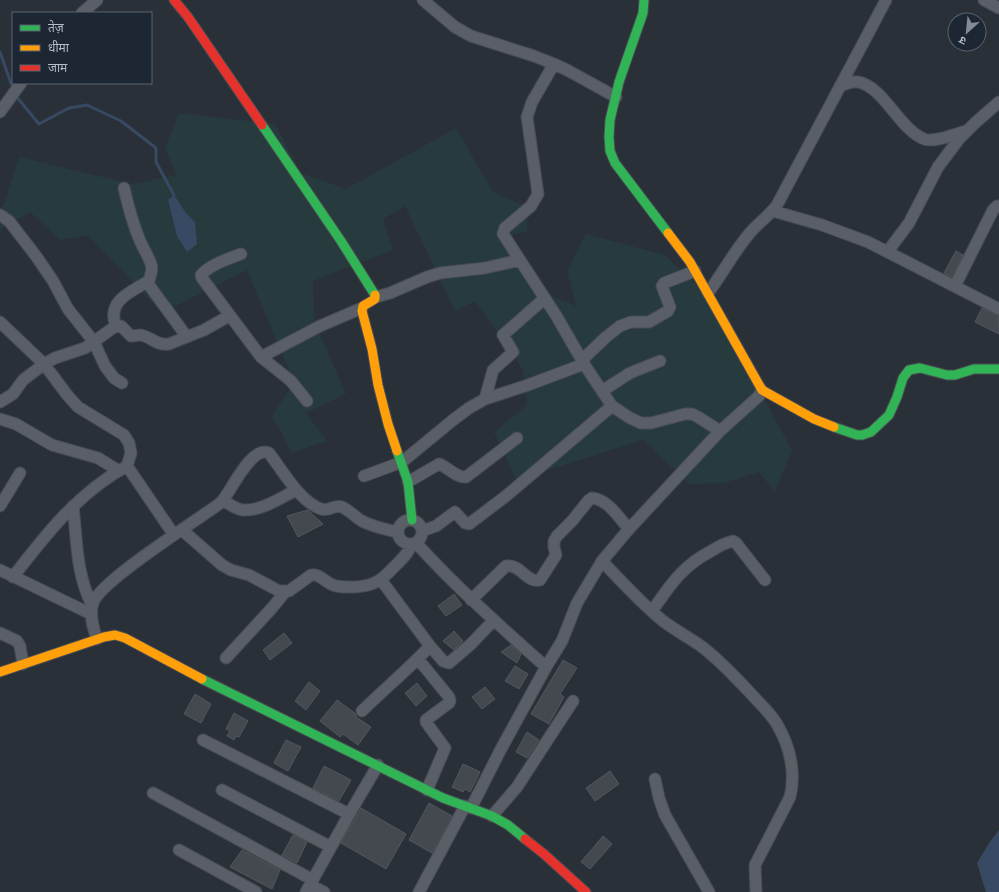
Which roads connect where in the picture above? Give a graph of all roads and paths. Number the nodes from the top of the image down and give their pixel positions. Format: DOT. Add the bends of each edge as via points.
graph roads {
  1 [pos="97,0"];
  2 [pos="174,0"];
  3 [pos="423,0"];
  4 [pos="644,0"];
  5 [pos="886,0"];
  6 [pos="984,0"];
  7 [pos="999,8"];
  8 [pos="83,12"];
  9 [pos="554,64"];
  10 [pos="20,84"];
  11 [pos="840,86"];
  12 [pos="616,97"];
  13 [pos="999,102"];
  14 [pos="0,112"];
  15 [pos="967,131"];
  16 [pos="124,188"];
  17 [pos="999,206"];
  18 [pos="773,211"];
  19 [pos="0,215"];
  20 [pos="888,251"];
  21 [pos="241,254"];
  22 [pos="520,260"];
  23 [pos="695,271"];
  24 [pos="149,281"];
  25 [pos="955,286"];
  26 [pos="708,293"];
  27 [pos="376,297"];
  28 [pos="545,298"];
  29 [pos="362,308"];
  30 [pos="999,309"];
  31 [pos="229,316"];
  32 [pos="0,322"];
  33 [pos="116,327"];
  34 [pos="187,337"];
  35 [pos="94,342"];
  36 [pos="261,357"];
  37 [pos="660,361"];
  38 [pos="583,362"];
  39 [pos="44,364"];
  40 [pos="999,369"];
  41 [pos="122,383"];
  42 [pos="762,390"];
  43 [pos="602,391"];
  44 [pos="486,399"];
  45 [pos="307,401"];
  46 [pos="0,402"];
  47 [pos="612,406"];
  48 [pos="0,419"];
  49 [pos="720,432"];
  50 [pos="517,438"];
  51 [pos="402,462"];
  52 [pos="123,469"];
  53 [pos="20,473"];
  54 [pos="364,476"];
  55 [pos="408,482"];
  56 [pos="296,490"];
  57 [pos="222,500"];
  58 [pos="0,506"];
  59 [pos="73,506"];
  60 [pos="412,520"];
  61 [pos="628,529"];
  62 [pos="422,531"];
  63 [pos="178,532"];
  64 [pos="397,532"];
  65 [pos="414,544"];
  66 [pos="602,561"];
  67 [pos="0,570"];
  68 [pos="13,577"];
  69 [pos="381,580"];
  70 [pos="765,580"];
  71 [pos="285,592"];
  72 [pos="471,600"];
  73 [pos="92,609"];
  74 [pos="652,611"];
  75 [pos="493,621"];
  76 [pos="0,633"];
  77 [pos="97,639"];
  78 [pos="430,646"];
  79 [pos="226,658"];
  80 [pos="418,659"];
  81 [pos="23,664"];
  82 [pos="546,667"];
  83 [pos="0,672"];
  84 [pos="573,701"];
  85 [pos="362,711"];
  86 [pos="203,740"];
  87 [pos="378,766"];
  88 [pos="655,778"];
  89 [pos="222,790"];
  90 [pos="427,790"];
  91 [pos="153,793"];
  92 [pos="468,807"];
  93 [pos="349,814"];
  94 [pos="492,816"];
  95 [pos="332,847"];
  96 [pos="179,850"];
  97 [pos="310,885"];
  98 [pos="584,891"];
  99 [pos="256,892"];
  100 [pos="324,892"];
  101 [pos="419,892"];
  102 [pos="709,892"];
  103 [pos="756,892"];
  1 -- 8 [label="street"];
  2 -- 27 [label="street" via="341,241"];
  3 -- 9 [label="street" via="455,27 471,36"];
  4 -- 12 [label="street" via="643,13"];
  5 -- 11 [label="street"];
  6 -- 7 [label="street"];
  9 -- 12 [label="street"];
  9 -- 22 [label="street" via="526,117 538,194 531,206 503,232"];
  10 -- 14 [label="street"];
  11 -- 15 [label="street" via="857,82 866,84 915,134 924,139 932,140"];
  11 -- 18 [label="street"];
  12 -- 23 [label="street" via="609,138 610,152 615,163"];
  13 -- 15 [label="street"];
  15 -- 20 [label="street" via="938,167 909,223"];
  16 -- 24 [label="street" via="138,238 152,264"];
  17 -- 25 [label="street" via="993,210"];
  18 -- 20 [label="street" via="822,225"];
  18 -- 26 [label="street" via="746,237"];
  19 -- 35 [label="street" via="9,221 36,256 68,309"];
  20 -- 25 [label="street"];
  21 -- 31 [label="street" via="220,262 201,275"];
  22 -- 27 [label="street" via="485,268 440,273"];
  22 -- 28 [label="street"];
  23 -- 26 [label="street"];
  23 -- 38 [label="street" via="664,283 662,287 670,306 668,312 649,322 625,324 606,337"];
  24 -- 33 [label="street" via="119,301 112,318"];
  24 -- 34 [label="street" via="149,285"];
  25 -- 30 [label="street"];
  26 -- 42 [label="street"];
  27 -- 29 [label="street"];
  28 -- 38 [label="street"];
  28 -- 44 [label="street" via="503,335 512,353 493,370"];
  29 -- 36 [label="street" via="320,326"];
  29 -- 51 [label="street" via="378,386"];
  31 -- 34 [label="street"];
  31 -- 36 [label="street"];
  32 -- 39 [label="street"];
  33 -- 34 [label="street" via="121,326 131,336 140,335 164,345"];
  33 -- 35 [label="street"];
  35 -- 39 [label="street"];
  35 -- 41 [label="street" via="105,366 114,378"];
  36 -- 45 [label="street" via="291,380"];
  37 -- 43 [label="street" via="630,372"];
  38 -- 43 [label="street"];
  38 -- 44 [label="street" via="528,386"];
  39 -- 46 [label="street" via="23,380 14,394"];
  39 -- 52 [label="street" via="78,407 124,435 129,443 130,453"];
  40 -- 42 [label="street" via="970,370 953,376 930,369 909,370 903,378 889,415 871,432 862,435 814,419"];
  42 -- 49 [label="street" via="759,396"];
  43 -- 47 [label="street"];
  44 -- 51 [label="street" via="469,408"];
  47 -- 49 [label="street" via="641,423 692,414"];
  47 -- 62 [label="street" via="469,524 455,512 436,526"];
  48 -- 52 [label="street" via="16,424 52,445 98,458"];
  49 -- 61 [label="street"];
  50 -- 55 [label="street" via="466,477 459,476 438,464"];
  51 -- 54 [label="street"];
  51 -- 55 [label="street"];
  52 -- 59 [label="street" via="94,487"];
  52 -- 63 [label="street"];
  53 -- 58 [label="street"];
  55 -- 60 [label="street"];
  56 -- 57 [label="street" via="269,504 252,509 242,510"];
  56 -- 57 [label="street" via="269,453 261,452 247,464"];
  56 -- 64 [label="street" via="318,508 328,510 336,506 342,507 370,525"];
  57 -- 63 [label="street" via="216,507"];
  59 -- 68 [label="street" via="44,537"];
  59 -- 73 [label="street" via="81,575"];
  60 -- 62 [label="street" via="420,524"];
  60 -- 64 [label="street" via="403,522"];
  61 -- 66 [label="street"];
  61 -- 72 [label="street" via="605,502 592,498 557,536 554,547 556,555 540,580 533,580 514,566 506,566"];
  62 -- 65 [label="street" via="419,540"];
  63 -- 71 [label="street" via="222,565"];
  63 -- 73 [label="street" via="115,579 98,595"];
  64 -- 65 [label="street" via="406,543"];
  65 -- 69 [label="street"];
  65 -- 72 [label="street"];
  66 -- 74 [label="street"];
  66 -- 82 [label="street" via="578,603 562,642"];
  67 -- 68 [label="street"];
  68 -- 73 [label="street"];
  69 -- 71 [label="street" via="359,587 341,587 330,584 314,574"];
  69 -- 78 [label="street"];
  70 -- 74 [label="street" via="736,543 727,542 689,565"];
  71 -- 79 [label="street"];
  72 -- 75 [label="street"];
  73 -- 77 [label="street"];
  74 -- 103 [label="street" via="723,665 771,716 784,738 791,763 793,787 755,865"];
  75 -- 78 [label="street" via="449,663 443,661"];
  75 -- 82 [label="street"];
  76 -- 81 [label="street" via="18,641"];
  77 -- 81 [label="street"];
  77 -- 87 [label="street" via="115,635 125,638"];
  78 -- 80 [label="street"];
  80 -- 85 [label="street"];
  80 -- 90 [label="street" via="450,701 426,720 445,748"];
  81 -- 83 [label="street"];
  82 -- 92 [label="street"];
  84 -- 94 [label="street" via="517,787"];
  86 -- 93 [label="street"];
  87 -- 90 [label="street"];
  87 -- 93 [label="street"];
  88 -- 102 [label="street" via="658,798 665,815"];
  89 -- 95 [label="street"];
  90 -- 92 [label="street"];
  91 -- 97 [label="street"];
  92 -- 94 [label="street"];
  92 -- 101 [label="street"];
  93 -- 95 [label="street"];
  94 -- 98 [label="street" via="530,842"];
  95 -- 97 [label="street"];
  96 -- 99 [label="street"];
  97 -- 100 [label="street"];
}
